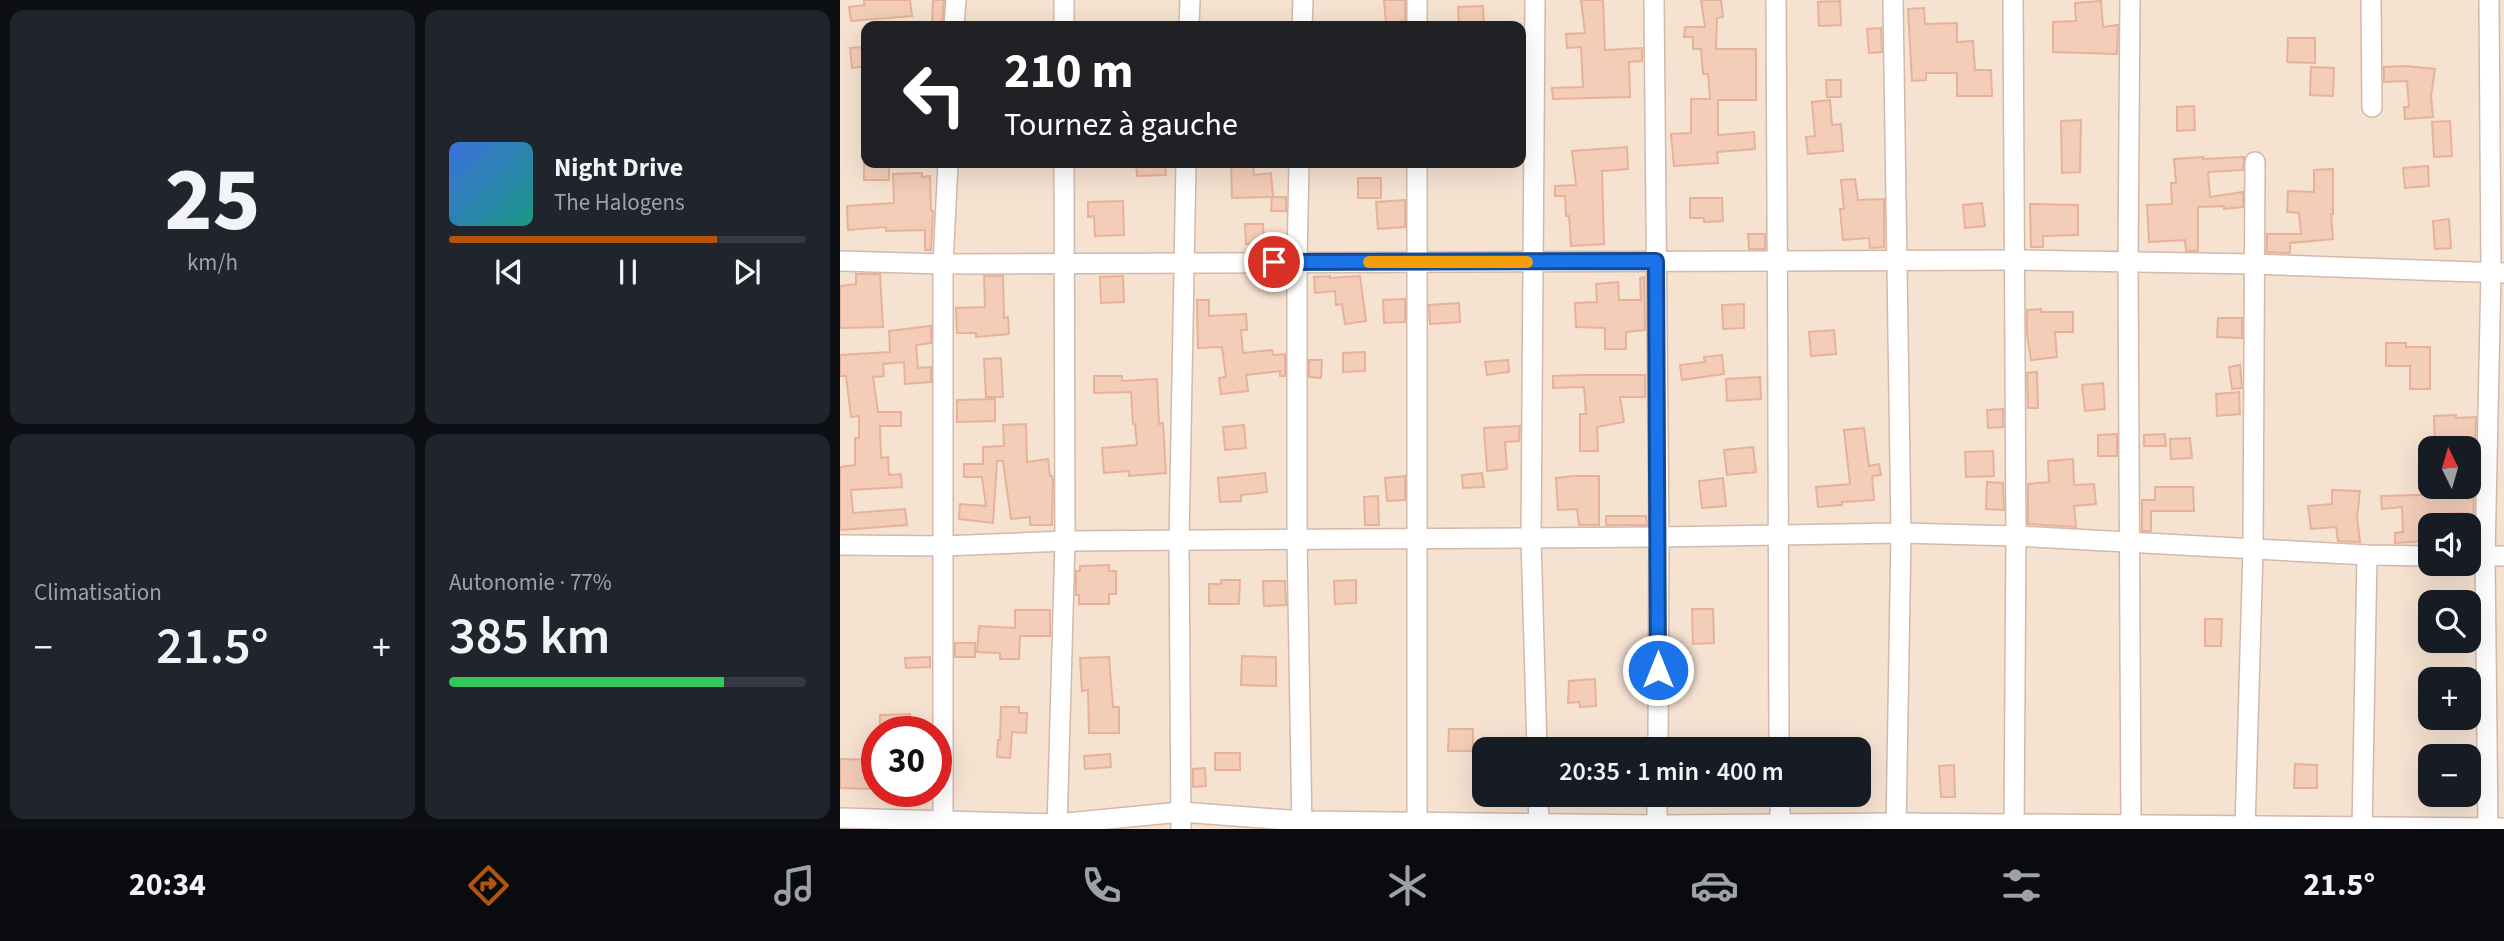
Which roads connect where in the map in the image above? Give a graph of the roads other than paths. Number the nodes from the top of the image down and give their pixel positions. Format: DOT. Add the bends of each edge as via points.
graph roads {
  1 [pos="956,0"];
  2 [pos="1064,0"];
  3 [pos="1190,0"];
  4 [pos="1303,0"];
  5 [pos="1417,0"];
  6 [pos="1535,0"];
  7 [pos="1654,0"];
  8 [pos="1776,0"];
  9 [pos="1893,0"];
  10 [pos="2013,0"];
  11 [pos="2130,0"];
  12 [pos="2371,0"];
  13 [pos="2489,0"];
  14 [pos="954,21"];
  15 [pos="1064,21"];
  16 [pos="1189,21"];
  17 [pos="1302,21"];
  18 [pos="1417,21"];
  19 [pos="2372,107"];
  20 [pos="2255,162"];
  21 [pos="948,168"];
  22 [pos="1064,168"];
  23 [pos="1186,168"];
  24 [pos="1299,168"];
  25 [pos="1417,168"];
  26 [pos="2015,260"];
  27 [pos="840,261"];
  28 [pos="1656,261"];
  29 [pos="1780,261"];
  30 [pos="1896,261"];
  31 [pos="1065,262"];
  32 [pos="1184,262"];
  33 [pos="1297,262"];
  34 [pos="1417,262"];
  35 [pos="1531,262"];
  36 [pos="2127,262"];
  37 [pos="943,264"];
  38 [pos="2254,264"];
  39 [pos="2498,272"];
  40 [pos="1901,533"];
  41 [pos="1777,536"];
  42 [pos="2016,536"];
  43 [pos="1659,537"];
  44 [pos="1418,538"];
  45 [pos="1531,538"];
  46 [pos="1297,539"];
  47 [pos="1179,540"];
  48 [pos="1065,541"];
  49 [pos="2130,542"];
  50 [pos="840,545"];
  51 [pos="944,546"];
  52 [pos="2252,548"];
  53 [pos="2367,555"];
  54 [pos="2418,555"];
  55 [pos="2486,556"];
  56 [pos="1537,737"];
  57 [pos="1658,737"];
  58 [pos="1779,737"];
  59 [pos="1538,807"];
  60 [pos="1657,807"];
  61 [pos="1780,807"];
  62 [pos="840,818"];
  63 [pos="1181,820"];
  64 [pos="943,825"];
  65 [pos="1302,825"];
  66 [pos="1057,826"];
  67 [pos="1417,826"];
  68 [pos="1539,826"];
  69 [pos="1896,826"];
  70 [pos="1657,827"];
  71 [pos="1780,827"];
  72 [pos="2014,827"];
  73 [pos="2131,828"];
  74 [pos="2245,828"];
  75 [pos="2362,828"];
  76 [pos="2504,828"];
  77 [pos="2488,829"];
  1 -- 14 [label="street"];
  2 -- 15 [label="street"];
  3 -- 16 [label="street"];
  4 -- 17 [label="street"];
  5 -- 18 [label="street"];
  6 -- 35 [label="street"];
  7 -- 28 [label="street"];
  8 -- 29 [label="street"];
  9 -- 30 [label="street"];
  10 -- 26 [label="street"];
  11 -- 36 [label="street"];
  12 -- 19 [label="street"];
  13 -- 39 [label="street"];
  20 -- 38 [label="street"];
  21 -- 37 [label="street"];
  22 -- 31 [label="street"];
  23 -- 32 [label="street"];
  24 -- 33 [label="street"];
  25 -- 34 [label="street"];
  26 -- 30 [label="street"];
  26 -- 36 [label="street"];
  26 -- 42 [label="street"];
  27 -- 37 [label="street"];
  28 -- 29 [label="street"];
  28 -- 35 [label="street"];
  28 -- 43 [label="street"];
  29 -- 30 [label="street"];
  29 -- 41 [label="street"];
  30 -- 40 [label="street"];
  31 -- 32 [label="street"];
  31 -- 37 [label="street"];
  31 -- 48 [label="street"];
  32 -- 33 [label="street"];
  32 -- 47 [label="street"];
  33 -- 34 [label="street"];
  33 -- 46 [label="street"];
  34 -- 35 [label="street"];
  34 -- 44 [label="street"];
  35 -- 45 [label="street"];
  36 -- 38 [label="street"];
  36 -- 49 [label="street"];
  37 -- 51 [label="street"];
  38 -- 39 [label="street"];
  38 -- 52 [label="street"];
  39 -- 55 [label="street"];
  40 -- 41 [label="street"];
  40 -- 42 [label="street"];
  40 -- 69 [label="street"];
  41 -- 43 [label="street"];
  41 -- 58 [label="street"];
  42 -- 49 [label="street"];
  42 -- 72 [label="street"];
  43 -- 45 [label="street"];
  43 -- 57 [label="street"];
  44 -- 45 [label="street"];
  44 -- 46 [label="street"];
  44 -- 67 [label="street"];
  45 -- 56 [label="street"];
  46 -- 47 [label="street"];
  46 -- 65 [label="street"];
  47 -- 48 [label="street"];
  47 -- 63 [label="street"];
  48 -- 51 [label="street"];
  48 -- 66 [label="street"];
  49 -- 52 [label="street"];
  49 -- 73 [label="street"];
  50 -- 51 [label="street"];
  51 -- 64 [label="street"];
  52 -- 53 [label="street"];
  52 -- 74 [label="street"];
  53 -- 54 [label="street"];
  53 -- 75 [label="street"];
  55 -- 77 [label="street"];
  59 -- 68 [label="street"];
  60 -- 70 [label="street"];
  61 -- 71 [label="street"];
  62 -- 64 [label="street"];
  63 -- 65 [label="street"];
  63 -- 66 [label="street"];
  64 -- 66 [label="street"];
  65 -- 67 [label="street"];
  67 -- 68 [label="street"];
  68 -- 70 [label="street"];
  69 -- 71 [label="street"];
  69 -- 72 [label="street"];
  70 -- 71 [label="street"];
  72 -- 73 [label="street"];
  73 -- 74 [label="street"];
  74 -- 75 [label="street"];
  75 -- 77 [label="street"];
  76 -- 77 [label="street"];
}
